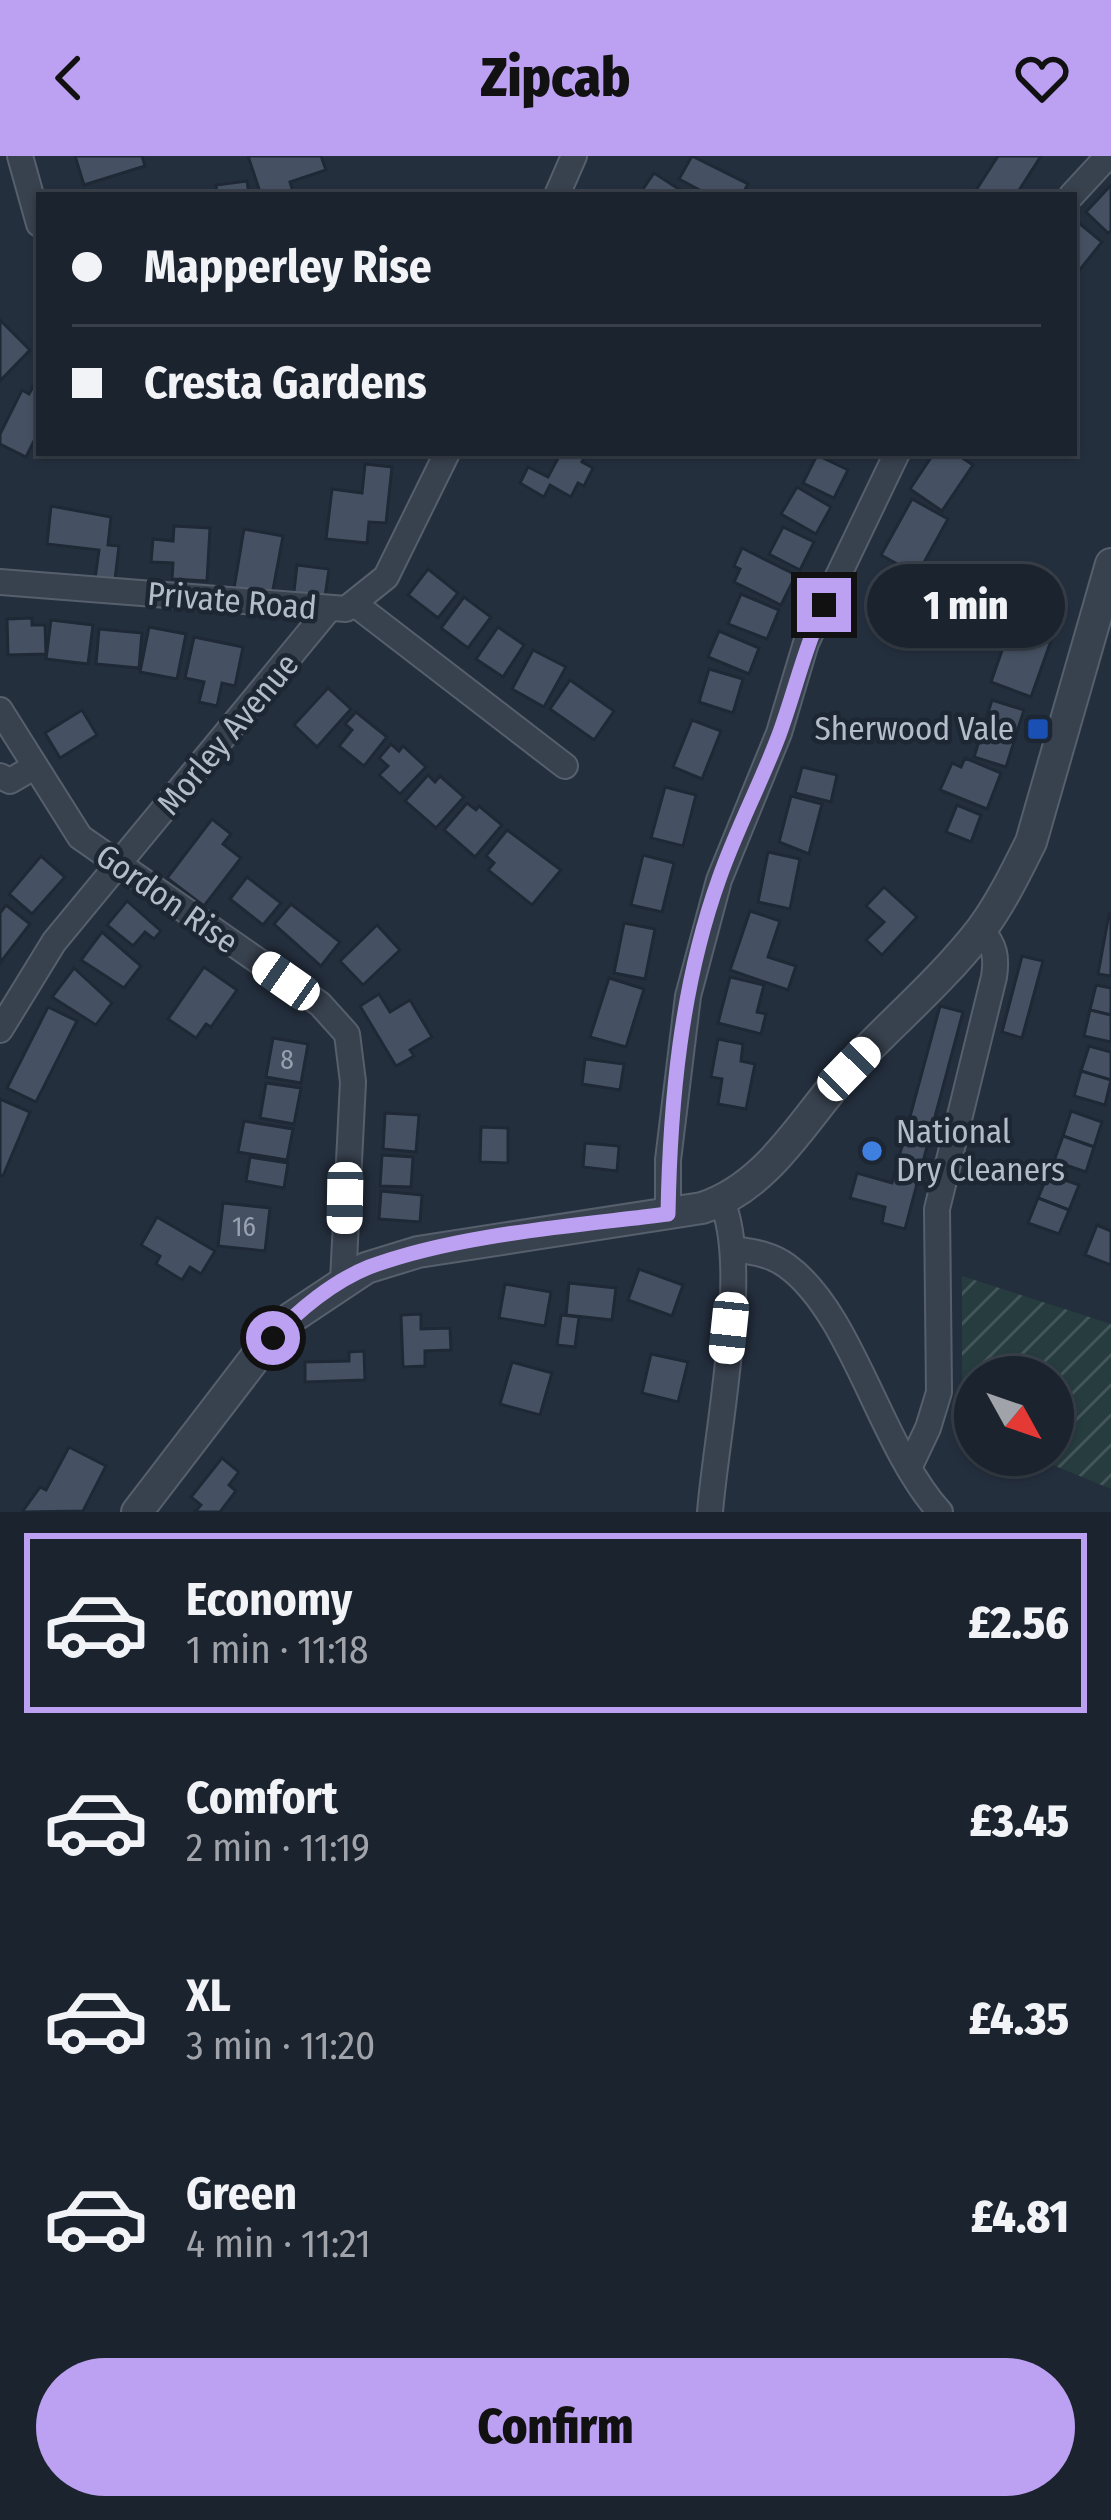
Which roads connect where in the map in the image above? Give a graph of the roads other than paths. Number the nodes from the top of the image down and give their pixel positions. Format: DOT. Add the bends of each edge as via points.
graph roads {
  1 [pos="20,156"];
  2 [pos="574,156"];
  3 [pos="1108,156"];
  4 [pos="558,192"];
  5 [pos="1075,192"];
  6 [pos="36,213"];
  7 [pos="446,456"];
  8 [pos="896,456"];
  9 [pos="1111,564"];
  10 [pos="0,582"];
  11 [pos="356,604"];
  12 [pos="328,610"];
  13 [pos="0,710"];
  14 [pos="565,766"];
  15 [pos="34,767"];
  16 [pos="0,776"];
  17 [pos="118,866"];
  18 [pos="981,930"];
  19 [pos="0,1030"];
  20 [pos="722,1202"];
  21 [pos="668,1214"];
  22 [pos="734,1249"];
  23 [pos="344,1281"];
  24 [pos="909,1468"];
  25 [pos="710,1509"];
  26 [pos="137,1512"];
  27 [pos="940,1512"];
  1 -- 6 [label="street"];
  2 -- 4 [label="street"];
  3 -- 5 [label="street"];
  7 -- 11 [label="street, Private Road" via="386,577"];
  8 -- 21 [label="street" via="806,643 779,733 718,880 688,996"];
  9 -- 18 [label="street" via="1031,842"];
  10 -- 12 [label="street, Private Road"];
  11 -- 12 [label="street, Private Road"];
  11 -- 14 [label="street"];
  12 -- 17 [label="street, Morley Avenue"];
  13 -- 15 [label="street, Gordon Rise"];
  15 -- 16 [label="street" via="10,781"];
  15 -- 17 [label="street, Gordon Rise" via="80,837"];
  17 -- 19 [label="street, Morley Avenue" via="54,942"];
  17 -- 23 [label="street, Gordon Rise" via="320,1004 346,1034 352,1082"];
  18 -- 20 [label="street" via="767,1168"];
  18 -- 24 [label="street" via="997,958 938,1209 939,1391"];
  20 -- 21 [label="street"];
  20 -- 22 [label="street"];
  21 -- 23 [label="street" via="418,1252"];
  22 -- 24 [label="street" via="767,1255 806,1282"];
  22 -- 25 [label="street"];
  23 -- 26 [label="street" via="291,1318 255,1358"];
  24 -- 27 [label="street"];
}
